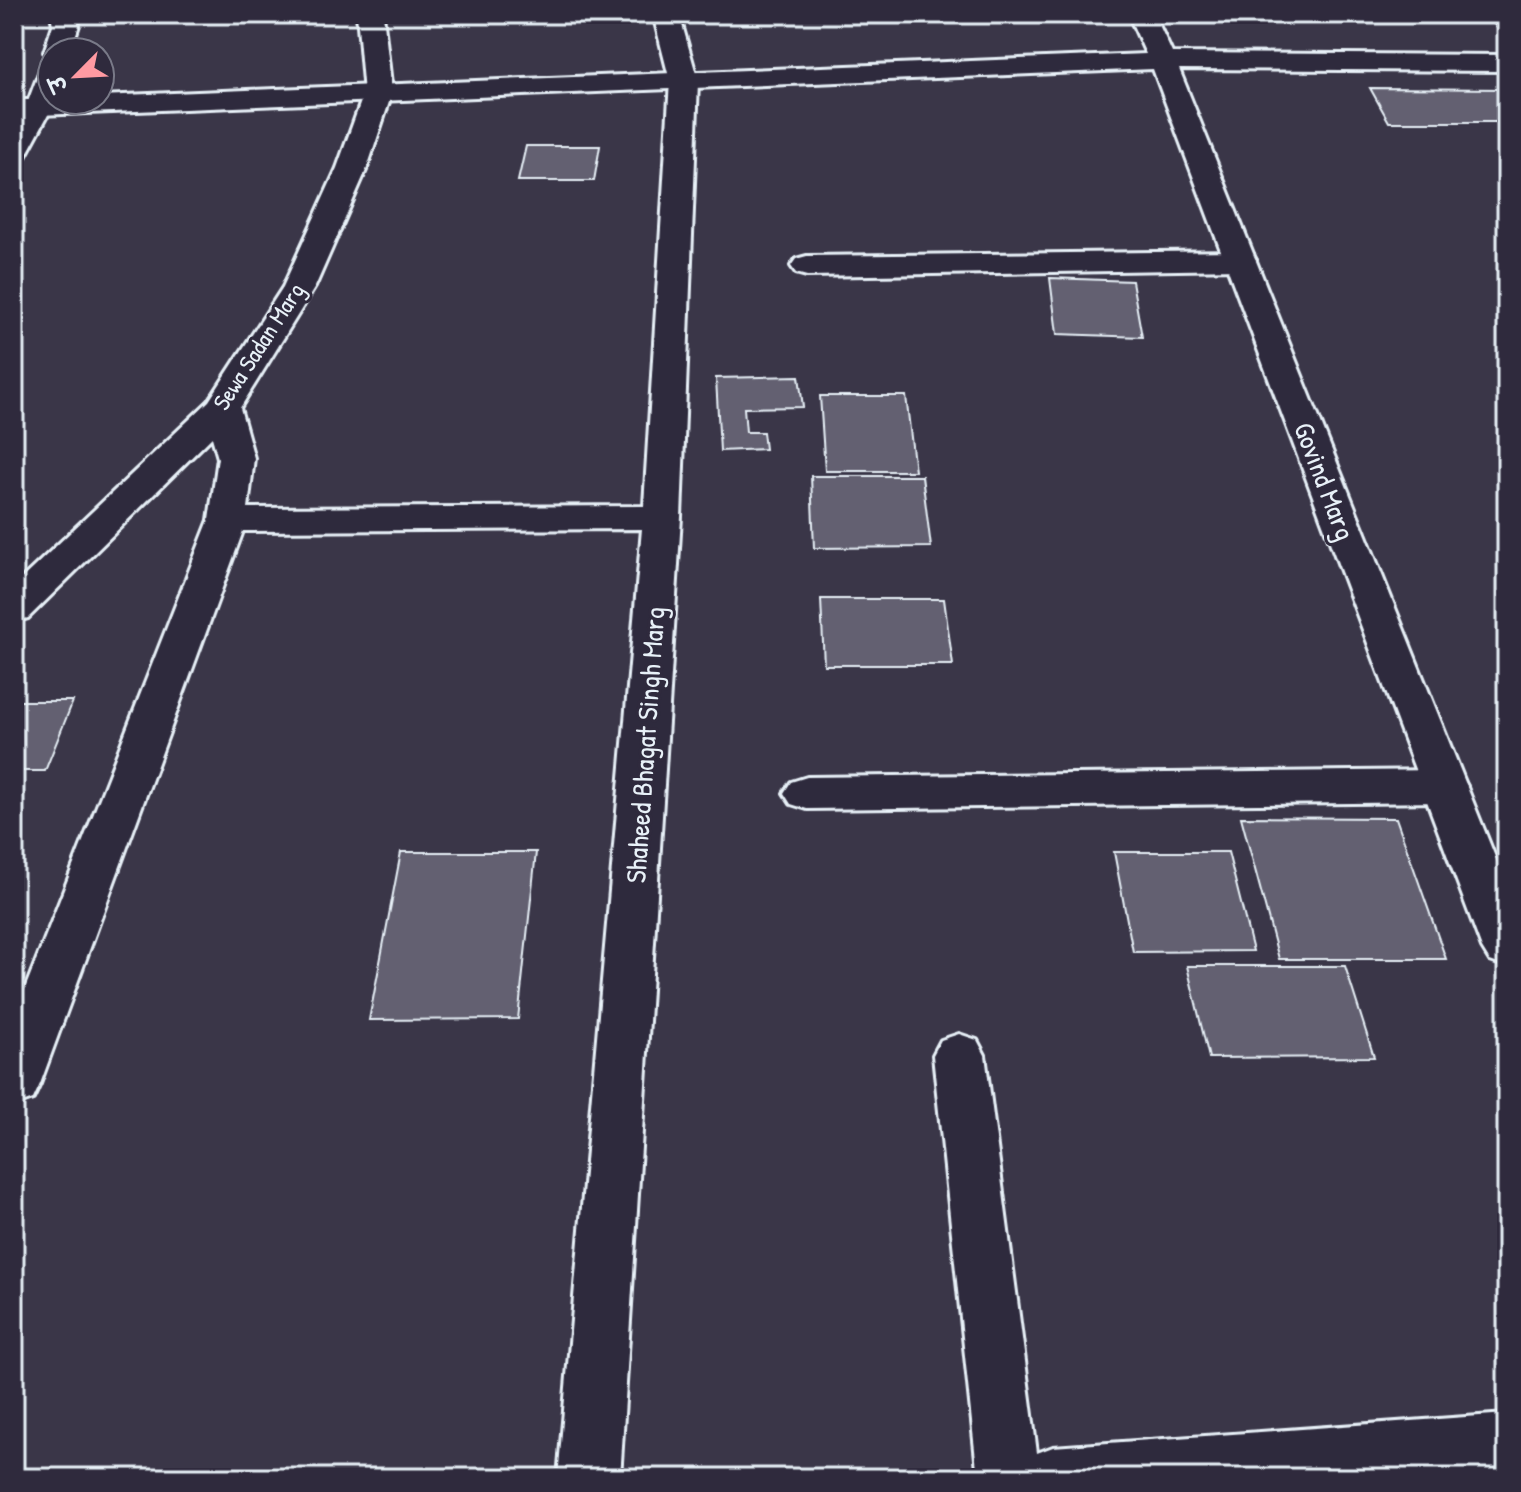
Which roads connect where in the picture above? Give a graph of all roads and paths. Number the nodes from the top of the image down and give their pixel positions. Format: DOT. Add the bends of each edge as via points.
graph roads {
  1 [pos="64,14"];
  2 [pos="370,14"];
  3 [pos="666,14"];
  4 [pos="1141,14"];
  5 [pos="1501,14"];
  6 [pos="1507,21"];
  7 [pos="62,36"];
  8 [pos="1163,61"];
  9 [pos="1507,63"];
  10 [pos="684,81"];
  11 [pos="378,93"];
  12 [pos="27,107"];
  13 [pos="14,153"];
  14 [pos="1240,260"];
  15 [pos="807,266"];
  16 [pos="222,408"];
  17 [pos="662,517"];
  18 [pos="228,520"];
  19 [pos="14,609"];
  20 [pos="1444,786"];
  21 [pos="807,793"];
  22 [pos="1507,948"];
  23 [pos="959,1055"];
  24 [pos="14,1084"];
  25 [pos="1507,1444"];
  26 [pos="589,1478"];
  27 [pos="1009,1478"];
  28 [pos="1053,1478"];
  1 -- 7 [label="street"];
  2 -- 11 [label="street, Sewa Sadan Marg"];
  3 -- 10 [label="street, Shaheed Bhagat Singh Marg"];
  4 -- 8 [label="street, Govind Marg"];
  5 -- 6 [label="street"];
  8 -- 9 [label="street"];
  8 -- 10 [label="street"];
  8 -- 14 [label="street, Govind Marg"];
  10 -- 11 [label="street"];
  10 -- 17 [label="street, Shaheed Bhagat Singh Marg"];
  11 -- 12 [label="street"];
  11 -- 16 [label="street, Sewa Sadan Marg" via="352,168 299,287"];
  12 -- 13 [label="street"];
  14 -- 15 [label="street"];
  14 -- 20 [label="street, Govind Marg"];
  16 -- 18 [label="street" via="236,458"];
  16 -- 19 [label="street, Sewa Sadan Marg"];
  17 -- 18 [label="street"];
  17 -- 26 [label="street, Shaheed Bhagat Singh Marg"];
  18 -- 24 [label="street"];
  20 -- 21 [label="street"];
  20 -- 22 [label="street, Govind Marg"];
  23 -- 27 [label="street"];
  25 -- 28 [label="street"];
}
